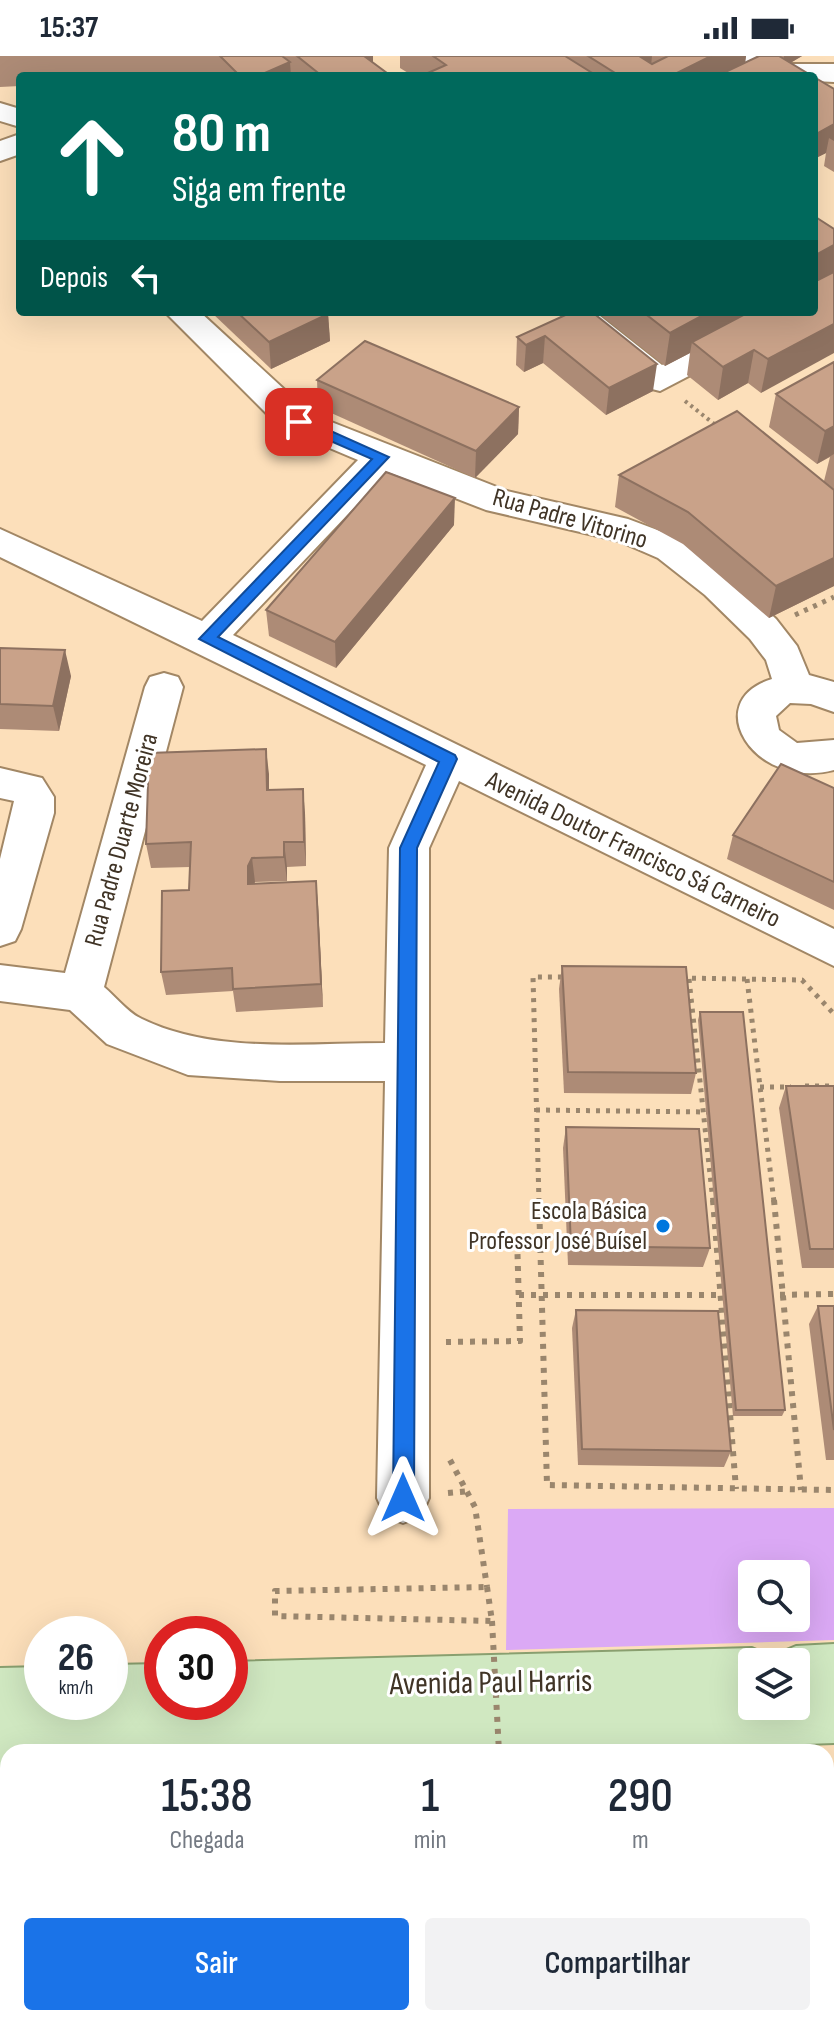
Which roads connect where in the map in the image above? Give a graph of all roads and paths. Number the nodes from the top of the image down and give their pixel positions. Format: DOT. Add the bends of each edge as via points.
graph roads {
  1 [pos="746,56"];
  2 [pos="799,72"];
  3 [pos="834,72"];
  4 [pos="818,88"];
  5 [pos="834,102"];
  6 [pos="185,316"];
  7 [pos="579,316"];
  8 [pos="780,316"];
  9 [pos="660,380"];
  10 [pos="722,429"];
  11 [pos="382,457"];
  12 [pos="0,542"];
  13 [pos="207,639"];
  14 [pos="164,687"];
  15 [pos="794,688"];
  16 [pos="834,698"];
  17 [pos="834,755"];
  18 [pos="449,759"];
  19 [pos="0,783"];
  20 [pos="0,929"];
  21 [pos="834,949"];
  22 [pos="579,977"];
  23 [pos="673,978"];
  24 [pos="689,979"];
  25 [pos="747,979"];
  26 [pos="0,983"];
  27 [pos="81,993"];
  28 [pos="834,1014"];
  29 [pos="407,1062"];
  30 [pos="834,1086"];
  31 [pos="760,1087"];
  32 [pos="536,1110"];
  33 [pos="706,1112"];
  34 [pos="720,1112"];
  35 [pos="749,1112"];
  36 [pos="763,1112"];
  37 [pos="785,1294"];
  38 [pos="834,1294"];
  39 [pos="519,1295"];
  40 [pos="541,1295"];
  41 [pos="721,1295"];
  42 [pos="734,1295"];
  43 [pos="760,1295"];
  44 [pos="736,1489"];
  45 [pos="801,1490"];
  46 [pos="834,1490"];
  47 [pos="403,1498"];
  48 [pos="487,1587"];
  49 [pos="834,1671"];
  50 [pos="810,1672"];
  51 [pos="738,1675"];
  52 [pos="248,1689"];
  53 [pos="24,1694"];
  54 [pos="0,1695"];
  55 [pos="834,1716"];
  56 [pos="570,1726"];
  57 [pos="0,1743"];
  58 [pos="481,1744"];
  59 [pos="499,1744"];
  1 -- 2 [label="street"];
  2 -- 3 [label="street"];
  4 -- 5 [label="street"];
  6 -- 11 [label="street, Rua Padre Vitorino" via="285,412"];
  7 -- 9 [label="street"];
  8 -- 9 [label="street"];
  9 -- 10 [label="path"];
  11 -- 13 [label="street"];
  11 -- 15 [label="street, Rua Padre Vitorino" via="499,501 628,531 671,549 763,629 784,656"];
  12 -- 13 [label="street, Avenida Doutor Francisco Sá Carneiro"];
  13 -- 18 [label="street, Avenida Doutor Francisco Sá Carneiro"];
  14 -- 27 [label="street, Rua Padre Duarte Moreira"];
  15 -- 16 [label="street"];
  15 -- 17 [label="street" via="768,697 759,709 763,739 796,758"];
  18 -- 21 [label="street, Avenida Doutor Francisco Sá Carneiro"];
  18 -- 29 [label="street" via="409,848"];
  19 -- 20 [label="street" via="28,789 34,813"];
  22 -- 32 [label="path" via="533,977"];
  23 -- 24 [label="path"];
  24 -- 25 [label="path"];
  24 -- 33 [label="path"];
  25 -- 28 [label="path" via="802,980"];
  25 -- 31 [label="path"];
  26 -- 27 [label="street"];
  27 -- 29 [label="street" via="123,1031 188,1056"];
  29 -- 47 [label="street"];
  30 -- 31 [label="path"];
  31 -- 36 [label="path"];
  32 -- 33 [label="path"];
  32 -- 40 [label="path"];
  33 -- 34 [label="path"];
  33 -- 41 [label="path"];
  35 -- 36 [label="path"];
  36 -- 37 [label="path"];
  37 -- 38 [label="path"];
  37 -- 43 [label="path"];
  37 -- 45 [label="path"];
  39 -- 40 [label="path"];
  40 -- 41 [label="path"];
  40 -- 44 [label="path" via="547,1485"];
  41 -- 42 [label="path"];
  41 -- 44 [label="path"];
  44 -- 45 [label="path"];
  45 -- 46 [label="path"];
  48 -- 59 [label="path, bridge"];
  49 -- 50 [label="main road"];
  51 -- 52 [label="main road, Avenida Paul Harris"];
  53 -- 54 [label="main road"];
  55 -- 56 [label="main road, Avenida Paul Harris"];
  56 -- 57 [label="main road, Avenida Paul Harris"];
  56 -- 58 [label="street"];
}
